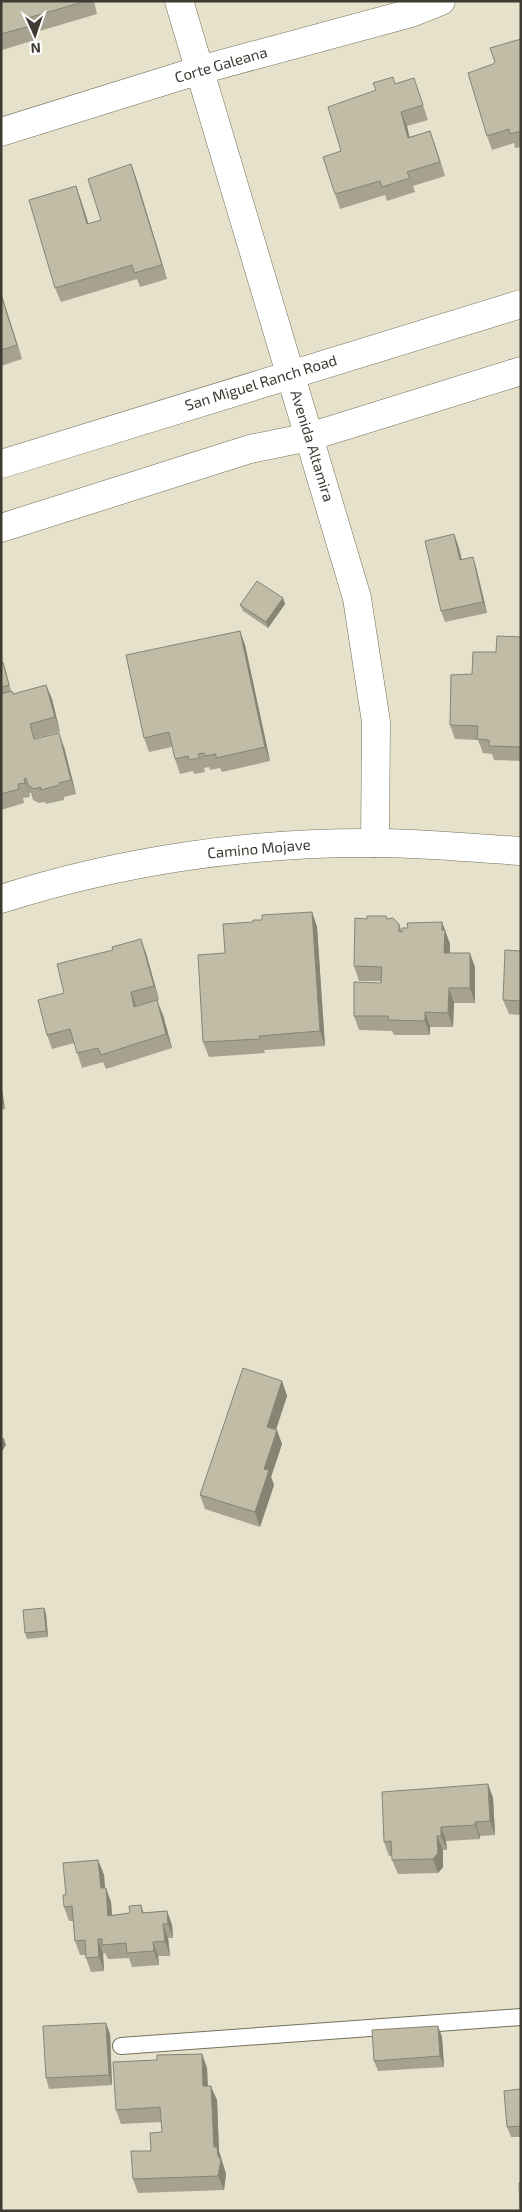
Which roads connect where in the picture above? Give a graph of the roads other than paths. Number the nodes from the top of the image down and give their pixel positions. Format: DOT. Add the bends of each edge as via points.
graph roads {
  1 [pos="179,1"];
  2 [pos="441,1"];
  3 [pos="200,70"];
  4 [pos="1,132"];
  5 [pos="521,304"];
  6 [pos="521,371"];
  7 [pos="290,374"];
  8 [pos="309,437"];
  9 [pos="1,464"];
  10 [pos="1,528"];
  11 [pos="375,843"];
  12 [pos="521,851"];
  13 [pos="1,899"];
  14 [pos="521,2017"];
  15 [pos="121,2046"];
  1 -- 3 [label="street, Avenida Altamira"];
  2 -- 3 [label="street, Corte Galeana" via="411,13"];
  3 -- 4 [label="street, Corte Galeana"];
  3 -- 7 [label="street, Avenida Altamira"];
  5 -- 7 [label="street, San Miguel Ranch Road"];
  6 -- 8 [label="street"];
  7 -- 8 [label="street, Avenida Altamira"];
  7 -- 9 [label="street, San Miguel Ranch Road"];
  8 -- 10 [label="street" via="250,449"];
  8 -- 11 [label="street, Avenida Altamira" via="357,598 376,722"];
  11 -- 12 [label="street, Camino Mojave"];
  11 -- 13 [label="street, Camino Mojave" via="300,845 201,854 94,874"];
  14 -- 15 [label="lane"];
}
